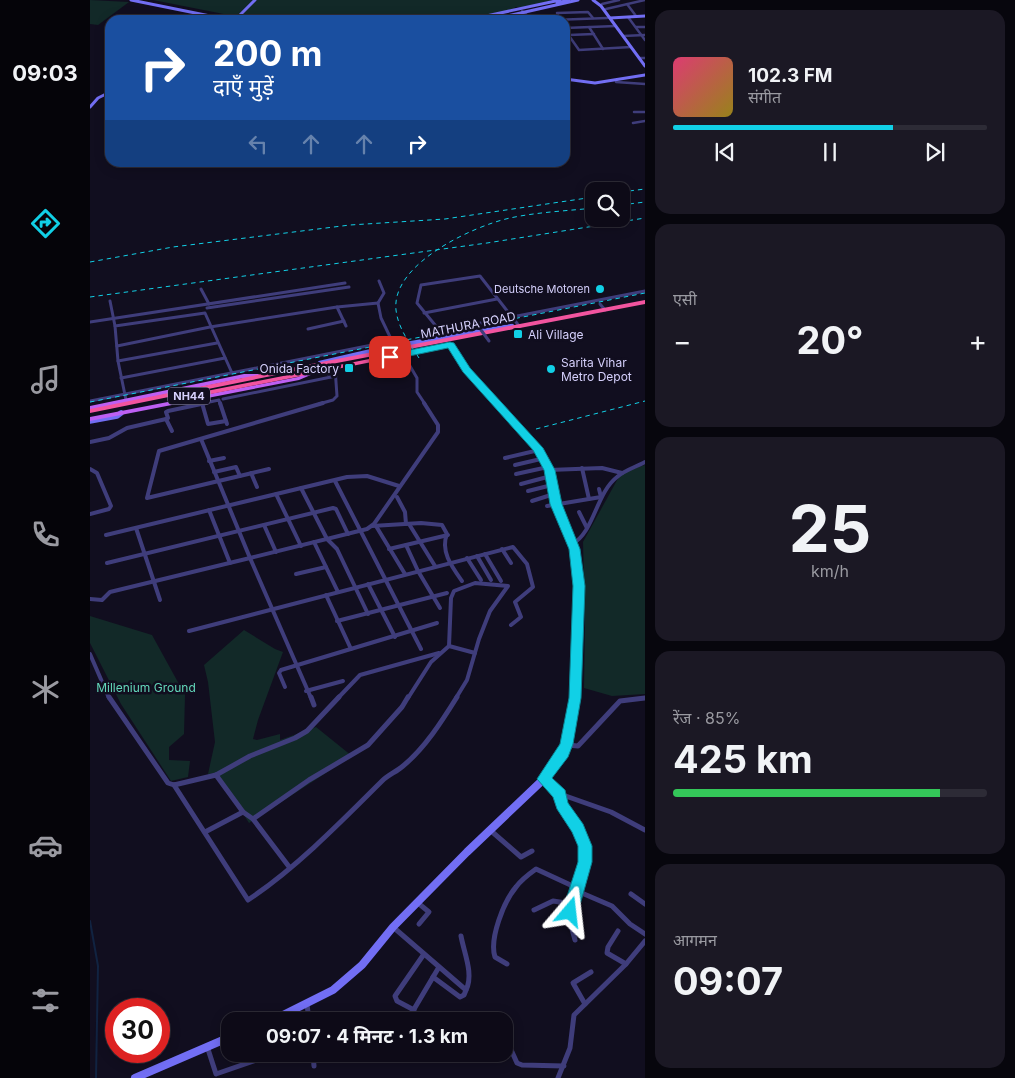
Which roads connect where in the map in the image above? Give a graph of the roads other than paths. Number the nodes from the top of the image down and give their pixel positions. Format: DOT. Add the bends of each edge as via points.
graph roads {
  1 [pos="132,0"];
  2 [pos="141,0"];
  3 [pos="254,0"];
  4 [pos="560,0"];
  5 [pos="569,0"];
  6 [pos="578,0"];
  7 [pos="595,0"];
  8 [pos="619,0"];
  9 [pos="645,0"];
  10 [pos="602,4"];
  11 [pos="627,4"];
  12 [pos="606,9"];
  13 [pos="523,12"];
  14 [pos="206,15"];
  15 [pos="214,15"];
  16 [pos="242,15"];
  17 [pos="491,15"];
  18 [pos="511,15"];
  19 [pos="527,15"];
  20 [pos="558,15"];
  21 [pos="636,16"];
  22 [pos="645,16"];
  23 [pos="629,17"];
  24 [pos="593,18"];
  25 [pos="610,18"];
  26 [pos="570,19"];
  27 [pos="616,26"];
  28 [pos="645,26"];
  29 [pos="589,27"];
  30 [pos="636,27"];
  31 [pos="570,29"];
  32 [pos="594,34"];
  33 [pos="570,35"];
  34 [pos="643,35"];
  35 [pos="624,36"];
  36 [pos="570,37"];
  37 [pos="645,40"];
  38 [pos="631,47"];
  39 [pos="603,49"];
  40 [pos="642,58"];
  41 [pos="645,64"];
  42 [pos="645,76"];
  43 [pos="570,80"];
  44 [pos="616,82"];
  45 [pos="598,84"];
  46 [pos="645,84"];
  47 [pos="105,93"];
  48 [pos="105,94"];
  49 [pos="90,100"];
  50 [pos="638,106"];
  51 [pos="90,107"];
  52 [pos="634,112"];
  53 [pos="645,112"];
  54 [pos="645,121"];
  55 [pos="633,123"];
  56 [pos="379,281"];
  57 [pos="346,283"];
  58 [pos="349,287"];
  59 [pos="201,289"];
  60 [pos="645,291"];
  61 [pos="497,299"];
  62 [pos="110,301"];
  63 [pos="645,302"];
  64 [pos="209,303"];
  65 [pos="378,303"];
  66 [pos="600,304"];
  67 [pos="645,306"];
  68 [pos="338,307"];
  69 [pos="207,308"];
  70 [pos="606,310"];
  71 [pos="204,313"];
  72 [pos="424,313"];
  73 [pos="513,317"];
  74 [pos="114,318"];
  75 [pos="90,322"];
  76 [pos="344,322"];
  77 [pos="115,326"];
  78 [pos="346,326"];
  79 [pos="519,326"];
  80 [pos="210,327"];
  81 [pos="308,329"];
  82 [pos="481,330"];
  83 [pos="488,341"];
  84 [pos="217,343"];
  85 [pos="450,345"];
  86 [pos="117,346"];
  87 [pos="403,354"];
  88 [pos="225,358"];
  89 [pos="297,360"];
  90 [pos="118,361"];
  91 [pos="300,368"];
  92 [pos="312,372"];
  93 [pos="232,373"];
  94 [pos="336,373"];
  95 [pos="258,376"];
  96 [pos="121,378"];
  97 [pos="124,393"];
  98 [pos="223,399"];
  99 [pos="126,400"];
  100 [pos="90,401"];
  101 [pos="202,403"];
  102 [pos="90,409"];
  103 [pos="90,415"];
  104 [pos="166,419"];
  105 [pos="90,420"];
  106 [pos="172,431"];
  107 [pos="201,439"];
  108 [pos="90,442"];
  109 [pos="540,450"];
  110 [pos="224,458"];
  111 [pos="505,458"];
  112 [pos="544,458"];
  113 [pos="209,461"];
  114 [pos="645,462"];
  115 [pos="515,465"];
  116 [pos="582,468"];
  117 [pos="90,469"];
  118 [pos="269,469"];
  119 [pos="549,471"];
  120 [pos="214,472"];
  121 [pos="251,473"];
  122 [pos="622,473"];
  123 [pos="516,474"];
  124 [pos="240,476"];
  125 [pos="217,481"];
  126 [pos="335,481"];
  127 [pos="521,484"];
  128 [pos="552,485"];
  129 [pos="399,486"];
  130 [pos="257,487"];
  131 [pos="301,488"];
  132 [pos="599,489"];
  133 [pos="528,492"];
  134 [pos="276,494"];
  135 [pos="554,494"];
  136 [pos="397,497"];
  137 [pos="601,498"];
  138 [pos="589,499"];
  139 [pos="532,500"];
  140 [pos="556,504"];
  141 [pos="228,505"];
  142 [pos="547,506"];
  143 [pos="209,510"];
  144 [pos="579,512"];
  145 [pos="312,513"];
  146 [pos="90,514"];
  147 [pos="288,519"];
  148 [pos="408,524"];
  149 [pos="264,525"];
  150 [pos="374,526"];
  151 [pos="136,528"];
  152 [pos="587,528"];
  153 [pos="239,531"];
  154 [pos="361,531"];
  155 [pos="348,534"];
  156 [pos="106,535"];
  157 [pos="220,535"];
  158 [pos="448,535"];
  159 [pos="327,539"];
  160 [pos="314,542"];
  161 [pos="420,542"];
  162 [pos="572,544"];
  163 [pos="406,545"];
  164 [pos="301,546"];
  165 [pos="389,549"];
  166 [pos="502,549"];
  167 [pos="276,552"];
  168 [pos="144,554"];
  169 [pos="485,554"];
  170 [pos="477,556"];
  171 [pos="250,558"];
  172 [pos="467,558"];
  173 [pos="450,562"];
  174 [pos="107,563"];
  175 [pos="230,563"];
  176 [pos="511,563"];
  177 [pos="326,566"];
  178 [pos="435,566"];
  179 [pos="418,571"];
  180 [pos="296,574"];
  181 [pos="405,574"];
  182 [pos="385,580"];
  183 [pos="480,580"];
  184 [pos="491,580"];
  185 [pos="501,581"];
  186 [pos="154,582"];
  187 [pos="462,582"];
  188 [pos="368,584"];
  189 [pos="354,587"];
  190 [pos="338,592"];
  191 [pos="447,593"];
  192 [pos="326,595"];
  193 [pos="432,596"];
  194 [pos="90,599"];
  195 [pos="160,600"];
  196 [pos="399,606"];
  197 [pos="440,608"];
  198 [pos="273,609"];
  199 [pos="382,610"];
  200 [pos="368,614"];
  201 [pos="337,622"];
  202 [pos="438,623"];
  203 [pos="512,625"];
  204 [pos="189,631"];
  205 [pos="412,632"];
  206 [pos="395,636"];
  207 [pos="449,646"];
  208 [pos="351,649"];
  209 [pos="421,649"];
  210 [pos="441,653"];
  211 [pos="475,653"];
  212 [pos="90,654"];
  213 [pos="296,666"];
  214 [pos="343,681"];
  215 [pos="285,687"];
  216 [pos="306,691"];
  217 [pos="645,698"];
  218 [pos="314,705"];
  219 [pos="567,744"];
  220 [pos="216,775"];
  221 [pos="544,779"];
  222 [pos="174,785"];
  223 [pos="560,794"];
  224 [pos="243,812"];
  225 [pos="254,820"];
  226 [pos="490,830"];
  227 [pos="645,830"];
  228 [pos="205,832"];
  229 [pos="532,851"];
  230 [pos="290,868"];
  231 [pos="577,890"];
  232 [pos="631,894"];
  233 [pos="418,903"];
  234 [pos="573,904"];
  235 [pos="645,904"];
  236 [pos="534,910"];
  237 [pos="419,924"];
  238 [pos="393,927"];
  239 [pos="618,931"];
  240 [pos="645,934"];
  241 [pos="461,936"];
  242 [pos="576,940"];
  243 [pos="645,941"];
  244 [pos="424,954"];
  245 [pos="507,964"];
  246 [pos="626,964"];
  247 [pos="439,967"];
  248 [pos="591,972"];
  249 [pos="433,977"];
  250 [pos="466,990"];
  251 [pos="307,1004"];
  252 [pos="585,1004"];
  253 [pos="414,1010"];
  254 [pos="290,1012"];
  255 [pos="308,1012"];
  256 [pos="221,1041"];
  257 [pos="207,1046"];
  258 [pos="513,1054"];
  259 [pos="251,1062"];
  260 [pos="314,1062"];
  261 [pos="314,1066"];
  262 [pos="564,1066"];
  263 [pos="216,1074"];
  264 [pos="135,1078"];
  265 [pos="210,1078"];
  266 [pos="558,1078"];
  1 -- 14 [label="street"];
  2 -- 15 [label="street"];
  3 -- 16 [label="street"];
  4 -- 17 [label="street"];
  5 -- 13 [label="street"];
  6 -- 13 [label="street"];
  7 -- 10 [label="street"];
  7 -- 25 [label="street"];
  8 -- 10 [label="street"];
  9 -- 11 [label="street"];
  10 -- 12 [label="street"];
  11 -- 12 [label="street"];
  11 -- 21 [label="street"];
  12 -- 25 [label="street"];
  13 -- 18 [label="street"];
  13 -- 19 [label="street"];
  20 -- 24 [label="street" via="588,12"];
  21 -- 22 [label="street"];
  21 -- 23 [label="street"];
  22 -- 23 [label="street"];
  23 -- 25 [label="street"];
  23 -- 30 [label="street"];
  24 -- 25 [label="street"];
  24 -- 26 [label="street"];
  25 -- 27 [label="street"];
  25 -- 35 [label="street"];
  27 -- 29 [label="street"];
  27 -- 35 [label="street"];
  28 -- 30 [label="street"];
  29 -- 31 [label="street"];
  29 -- 32 [label="street"];
  30 -- 34 [label="street"];
  32 -- 33 [label="street"];
  32 -- 39 [label="street"];
  34 -- 35 [label="street"];
  34 -- 37 [label="street"];
  35 -- 38 [label="street"];
  35 -- 40 [label="street"];
  36 -- 39 [label="street" via="578,50"];
  38 -- 39 [label="street"];
  38 -- 40 [label="street"];
  40 -- 41 [label="street"];
  42 -- 44 [label="street"];
  42 -- 45 [label="street"];
  43 -- 45 [label="street"];
  44 -- 45 [label="street"];
  44 -- 46 [label="street"];
  47 -- 49 [label="street"];
  48 -- 51 [label="street"];
  50 -- 53 [label="street"];
  52 -- 53 [label="street"];
  54 -- 55 [label="street"];
  56 -- 65 [label="street" via="384,293"];
  57 -- 64 [label="street"];
  58 -- 69 [label="street"];
  59 -- 64 [label="street"];
  60 -- 73 [label="street"];
  61 -- 72 [label="street"];
  61 -- 72 [label="street" via="479,276 423,283 417,301"];
  61 -- 73 [label="street"];
  62 -- 74 [label="street"];
  63 -- 70 [label="highway, MATHURA ROAD / NH44"];
  64 -- 69 [label="street"];
  64 -- 74 [label="street"];
  65 -- 68 [label="street"];
  65 -- 89 [label="street" via="392,341"];
  66 -- 70 [label="street"];
  67 -- 85 [label="highway, MATHURA ROAD / NH44"];
  68 -- 76 [label="street"];
  68 -- 80 [label="street"];
  69 -- 71 [label="street"];
  70 -- 79 [label="highway, MATHURA ROAD / NH44"];
  71 -- 77 [label="street"];
  71 -- 80 [label="street"];
  72 -- 73 [label="street" via="439,331"];
  73 -- 79 [label="street"];
  74 -- 75 [label="street"];
  74 -- 77 [label="street"];
  76 -- 78 [label="street"];
  76 -- 81 [label="street"];
  77 -- 86 [label="street"];
  79 -- 91 [label="highway, MATHURA ROAD / NH44"];
  80 -- 84 [label="street"];
  80 -- 86 [label="street"];
  82 -- 83 [label="street, bridge"];
  84 -- 88 [label="street"];
  84 -- 90 [label="street"];
  85 -- 87 [label="highway, MATHURA ROAD / NH44"];
  85 -- 109 [label="street" via="467,370"];
  86 -- 90 [label="street"];
  87 -- 94 [label="highway, MATHURA ROAD / NH44"];
  87 -- 129 [label="street" via="417,378 418,394 439,429"];
  88 -- 93 [label="street"];
  88 -- 96 [label="street"];
  89 -- 91 [label="street"];
  89 -- 93 [label="street"];
  90 -- 96 [label="street"];
  91 -- 95 [label="highway, MATHURA ROAD / NH44"];
  92 -- 94 [label="highway, MATHURA ROAD / NH44" via="326,370"];
  92 -- 103 [label="highway, MATHURA ROAD / NH44"];
  92 -- 105 [label="main road, MATHURA ROAD" via="299,378"];
  93 -- 97 [label="street"];
  94 -- 98 [label="street"];
  94 -- 107 [label="street" via="337,396 334,400"];
  95 -- 99 [label="main road, MATHURA ROAD" via="244,376"];
  95 -- 102 [label="highway, MATHURA ROAD / NH44"];
  96 -- 97 [label="street"];
  97 -- 99 [label="street"];
  97 -- 100 [label="street"];
  99 -- 102 [label="main road, MATHURA ROAD"];
  101 -- 101 [label="street" via="219,400 227,422 208,424"];
  101 -- 104 [label="street" via="168,411"];
  104 -- 106 [label="street"];
  104 -- 108 [label="street" via="127,428"];
  107 -- 113 [label="street"];
  107 -- 125 [label="street" via="159,451 147,498"];
  109 -- 111 [label="street"];
  109 -- 112 [label="street"];
  110 -- 113 [label="street"];
  112 -- 115 [label="street"];
  112 -- 119 [label="street"];
  113 -- 120 [label="street"];
  114 -- 122 [label="street"];
  116 -- 119 [label="street"];
  116 -- 122 [label="street"];
  116 -- 138 [label="street"];
  117 -- 146 [label="street" via="97,472 111,506"];
  118 -- 121 [label="street"];
  119 -- 123 [label="street"];
  119 -- 127 [label="street"];
  119 -- 128 [label="street"];
  120 -- 124 [label="street" via="236,467"];
  120 -- 125 [label="street"];
  121 -- 124 [label="street"];
  121 -- 130 [label="street"];
  122 -- 137 [label="street"];
  124 -- 125 [label="street"];
  125 -- 141 [label="street"];
  126 -- 129 [label="street" via="367,476"];
  126 -- 131 [label="street"];
  126 -- 154 [label="street"];
  128 -- 133 [label="street"];
  128 -- 135 [label="street"];
  129 -- 150 [label="street"];
  131 -- 134 [label="street"];
  131 -- 145 [label="street"];
  132 -- 137 [label="street"];
  134 -- 141 [label="street"];
  134 -- 147 [label="street"];
  135 -- 139 [label="street"];
  135 -- 140 [label="street"];
  136 -- 148 [label="street"];
  137 -- 138 [label="street"];
  137 -- 152 [label="street"];
  138 -- 140 [label="street"];
  140 -- 142 [label="street"];
  140 -- 162 [label="street"];
  141 -- 143 [label="street"];
  141 -- 153 [label="street"];
  143 -- 151 [label="street"];
  143 -- 157 [label="street"];
  144 -- 152 [label="street"];
  145 -- 147 [label="street"];
  145 -- 155 [label="street" via="336,508"];
  145 -- 159 [label="street"];
  147 -- 149 [label="street"];
  147 -- 164 [label="street"];
  148 -- 150 [label="street"];
  148 -- 158 [label="street" via="442,524"];
  148 -- 161 [label="street"];
  149 -- 153 [label="street"];
  149 -- 167 [label="street"];
  150 -- 154 [label="street"];
  150 -- 165 [label="street"];
  151 -- 156 [label="street"];
  151 -- 168 [label="street"];
  152 -- 162 [label="street" via="580,540"];
  153 -- 157 [label="street"];
  153 -- 171 [label="street"];
  154 -- 155 [label="street"];
  154 -- 182 [label="street"];
  155 -- 159 [label="street"];
  157 -- 168 [label="street"];
  157 -- 175 [label="street"];
  158 -- 161 [label="street"];
  158 -- 173 [label="street" via="443,543"];
  159 -- 160 [label="street"];
  159 -- 189 [label="street" via="337,549"];
  160 -- 164 [label="street"];
  160 -- 177 [label="street"];
  161 -- 163 [label="street"];
  161 -- 178 [label="street"];
  162 -- 219 [label="street" via="580,600 575,698"];
  163 -- 165 [label="street"];
  163 -- 179 [label="street"];
  164 -- 167 [label="street"];
  165 -- 181 [label="street"];
  166 -- 169 [label="street"];
  166 -- 176 [label="street"];
  166 -- 203 [label="street" via="517,549 530,570 529,580 533,587 515,602 521,618"];
  167 -- 171 [label="street"];
  168 -- 174 [label="street"];
  168 -- 186 [label="street"];
  169 -- 170 [label="street"];
  169 -- 185 [label="street"];
  170 -- 172 [label="street"];
  170 -- 184 [label="street"];
  171 -- 175 [label="street"];
  171 -- 198 [label="street"];
  172 -- 173 [label="street"];
  172 -- 183 [label="street"];
  173 -- 178 [label="street"];
  173 -- 187 [label="street"];
  175 -- 186 [label="street"];
  177 -- 180 [label="street"];
  177 -- 190 [label="street"];
  178 -- 179 [label="street"];
  179 -- 181 [label="street"];
  179 -- 193 [label="street"];
  181 -- 182 [label="street"];
  182 -- 188 [label="street"];
  182 -- 196 [label="street"];
  186 -- 194 [label="street" via="110,592 102,600"];
  186 -- 195 [label="street"];
  188 -- 189 [label="street"];
  188 -- 199 [label="street"];
  189 -- 190 [label="street"];
  189 -- 200 [label="street"];
  190 -- 192 [label="street"];
  191 -- 193 [label="street"];
  192 -- 198 [label="street"];
  192 -- 201 [label="street"];
  193 -- 196 [label="street"];
  193 -- 197 [label="street"];
  196 -- 199 [label="street"];
  196 -- 205 [label="street"];
  198 -- 204 [label="street"];
  198 -- 213 [label="street"];
  199 -- 200 [label="street"];
  199 -- 206 [label="street"];
  200 -- 201 [label="street"];
  201 -- 208 [label="street"];
  202 -- 205 [label="street"];
  205 -- 206 [label="street"];
  205 -- 209 [label="street"];
  206 -- 208 [label="street"];
  207 -- 210 [label="street"];
  207 -- 211 [label="street"];
  207 -- 211 [label="street" via="454,591 475,583 507,586 490,610"];
  208 -- 213 [label="street"];
  210 -- 220 [label="street" via="360,676 307,731"];
  210 -- 225 [label="street" via="431,662 402,707 368,745 309,780"];
  211 -- 230 [label="street" via="457,699 421,748"];
  212 -- 222 [label="street" via="109,698 168,783"];
  213 -- 215 [label="street" via="280,671"];
  213 -- 216 [label="street"];
  214 -- 216 [label="street"];
  216 -- 218 [label="street"];
  217 -- 219 [label="street" via="620,701 578,746"];
  219 -- 221 [label="street"];
  220 -- 222 [label="street"];
  220 -- 224 [label="street"];
  221 -- 223 [label="street"];
  221 -- 226 [label="street"];
  222 -- 228 [label="street"];
  223 -- 227 [label="street" via="611,812"];
  223 -- 231 [label="street" via="562,805 585,846 585,862"];
  224 -- 225 [label="street"];
  224 -- 228 [label="street"];
  225 -- 230 [label="street"];
  226 -- 229 [label="street" via="521,857"];
  226 -- 233 [label="street"];
  228 -- 230 [label="street" via="248,900"];
  231 -- 234 [label="street"];
  231 -- 240 [label="street" via="612,906"];
  231 -- 245 [label="street" via="536,869 516,887 502,915 493,952 497,959"];
  232 -- 235 [label="street"];
  233 -- 237 [label="street" via="429,912"];
  233 -- 238 [label="street"];
  234 -- 236 [label="street" via="554,900"];
  234 -- 242 [label="street" via="570,920"];
  238 -- 244 [label="street"];
  238 -- 251 [label="street" via="370,957 339,986"];
  239 -- 246 [label="street" via="607,953"];
  241 -- 250 [label="street" via="470,978"];
  243 -- 246 [label="street"];
  244 -- 247 [label="street"];
  244 -- 253 [label="street" via="395,999"];
  246 -- 252 [label="street"];
  247 -- 249 [label="street"];
  247 -- 250 [label="street"];
  248 -- 252 [label="street" via="573,983"];
  249 -- 250 [label="street" via="460,997"];
  249 -- 253 [label="street"];
  251 -- 254 [label="street"];
  251 -- 255 [label="street"];
  252 -- 262 [label="street" via="574,1015 572,1043"];
  256 -- 257 [label="street"];
  257 -- 263 [label="street"];
  257 -- 264 [label="street"];
  258 -- 262 [label="street" via="517,1063 522,1065"];
  259 -- 263 [label="street"];
  260 -- 261 [label="street"];
  262 -- 266 [label="street"];
  263 -- 265 [label="street"];
}
